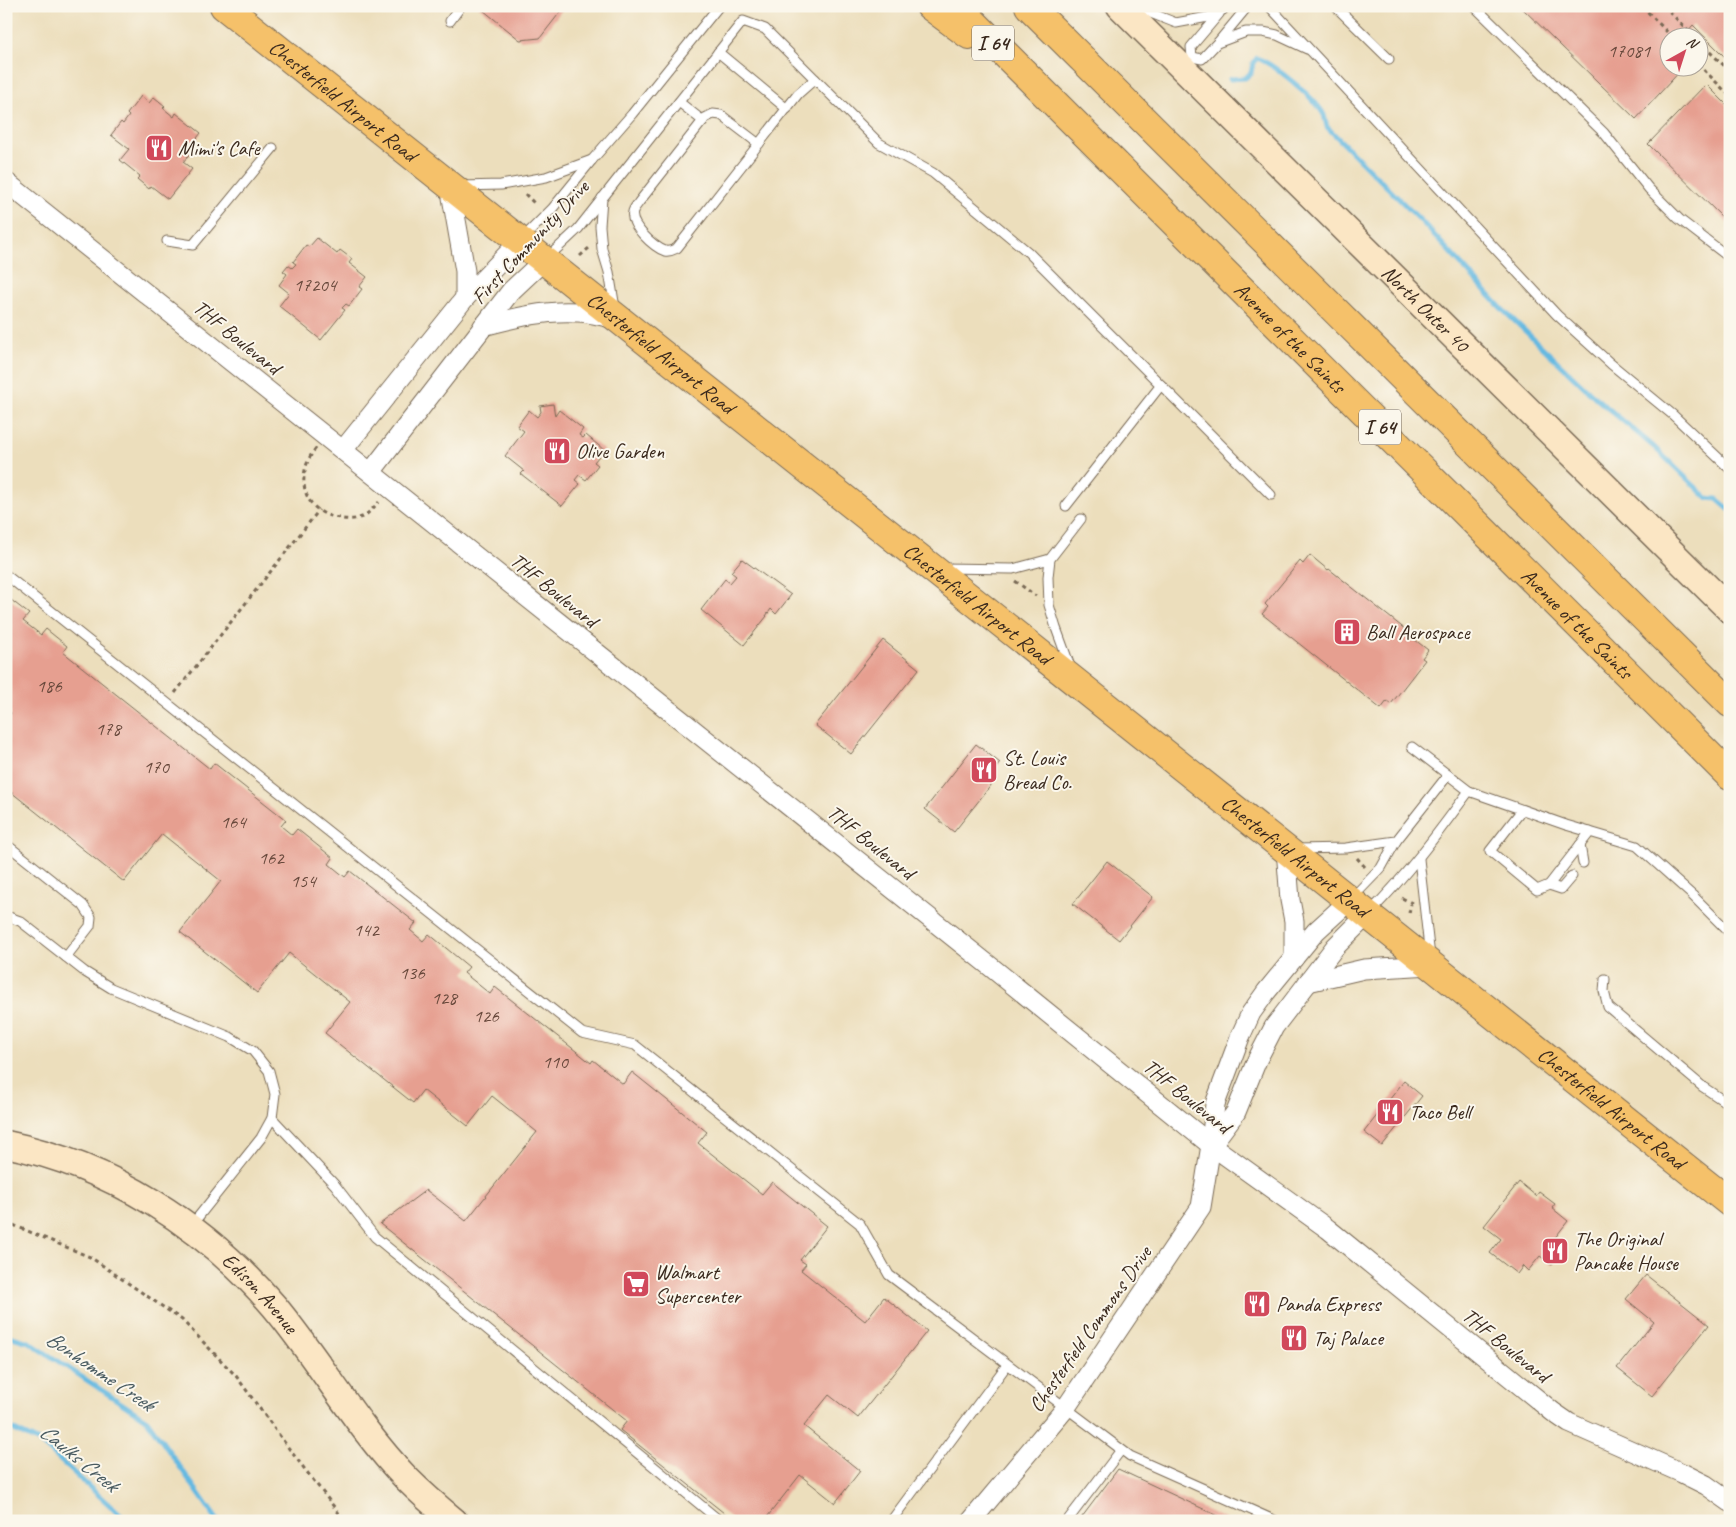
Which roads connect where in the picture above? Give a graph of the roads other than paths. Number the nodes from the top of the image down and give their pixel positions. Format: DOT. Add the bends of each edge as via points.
graph roads {
  1 [pos="224,6"];
  2 [pos="461,6"];
  3 [pos="719,6"];
  4 [pos="930,6"];
  5 [pos="957,6"];
  6 [pos="1029,6"];
  7 [pos="1120,6"];
  8 [pos="1133,6"];
  9 [pos="1248,6"];
  10 [pos="1270,6"];
  11 [pos="1335,6"];
  12 [pos="1474,6"];
  13 [pos="1224,8"];
  14 [pos="450,21"];
  15 [pos="1217,43"];
  16 [pos="718,52"];
  17 [pos="1312,52"];
  18 [pos="1389,58"];
  19 [pos="1187,62"];
  20 [pos="814,79"];
  21 [pos="1030,80"];
  22 [pos="679,102"];
  23 [pos="787,109"];
  24 [pos="703,121"];
  25 [pos="759,144"];
  26 [pos="273,148"];
  27 [pos="592,160"];
  28 [pos="6,182"];
  29 [pos="450,186"];
  30 [pos="602,198"];
  31 [pos="521,240"];
  32 [pos="167,241"];
  33 [pos="1730,258"];
  34 [pos="544,260"];
  35 [pos="465,298"];
  36 [pos="617,318"];
  37 [pos="483,326"];
  38 [pos="1160,385"];
  39 [pos="343,450"];
  40 [pos="1730,469"];
  41 [pos="371,472"];
  42 [pos="1271,495"];
  43 [pos="1066,506"];
  44 [pos="1082,519"];
  45 [pos="1050,559"];
  46 [pos="931,567"];
  47 [pos="6,575"];
  48 [pos="1730,610"];
  49 [pos="1078,686"];
  50 [pos="1730,703"];
  51 [pos="1412,747"];
  52 [pos="1448,775"];
  53 [pos="1730,776"];
  54 [pos="1470,791"];
  55 [pos="1522,810"];
  56 [pos="1590,832"];
  57 [pos="1396,841"];
  58 [pos="6,844"];
  59 [pos="1580,845"];
  60 [pos="1286,849"];
  61 [pos="1419,859"];
  62 [pos="1583,863"];
  63 [pos="1572,876"];
  64 [pos="1549,885"];
  65 [pos="1359,907"];
  66 [pos="6,916"];
  67 [pos="1730,933"];
  68 [pos="66,957"];
  69 [pos="1294,958"];
  70 [pos="1431,965"];
  71 [pos="1605,979"];
  72 [pos="1308,982"];
  73 [pos="1730,1105"];
  74 [pos="272,1118"];
  75 [pos="6,1144"];
  76 [pos="1211,1145"];
  77 [pos="1730,1203"];
  78 [pos="191,1227"];
  79 [pos="1007,1365"];
  80 [pos="1065,1409"];
  81 [pos="1121,1450"];
  82 [pos="1730,1502"];
  83 [pos="454,1521"];
  84 [pos="720,1521"];
  85 [pos="890,1521"];
  86 [pos="971,1521"];
  87 [pos="1067,1521"];
  88 [pos="1276,1521"];
  1 -- 29 [label="main road, Chesterfield Airport Road"];
  2 -- 14 [label="lane"];
  3 -- 27 [label="lane, First Community Drive"];
  4 -- 21 [label="main road"];
  5 -- 21 [label="main road, Avenue of the Saints / I 64"];
  6 -- 50 [label="main road, I 64"];
  7 -- 19 [label="street, North Outer 40"];
  8 -- 13 [label="lane" via="1176,23 1208,17"];
  9 -- 15 [label="lane"];
  10 -- 17 [label="lane"];
  11 -- 18 [label="lane"];
  12 -- 33 [label="lane" via="1604,133 1679,220"];
  13 -- 19 [label="lane" via="1192,47"];
  15 -- 17 [label="lane" via="1246,32 1263,32 1277,35"];
  15 -- 19 [label="lane" via="1202,59"];
  16 -- 20 [label="lane, First Community Drive" via="743,21 765,29"];
  16 -- 22 [label="lane, First Community Drive"];
  16 -- 23 [label="lane"];
  17 -- 40 [label="lane" via="1557,314"];
  19 -- 48 [label="street, North Outer 40"];
  20 -- 23 [label="lane"];
  20 -- 38 [label="lane" via="879,143 933,172 1028,252"];
  21 -- 53 [label="main road, Avenue of the Saints / I 64"];
  22 -- 24 [label="lane"];
  22 -- 30 [label="lane, First Community Drive"];
  23 -- 25 [label="lane"];
  24 -- 25 [label="lane" via="713,114 722,115"];
  24 -- 25 [label="lane" via="632,212 637,230 664,251 677,248"];
  26 -- 32 [label="lane" via="193,245"];
  27 -- 29 [label="lane" via="546,176 502,185"];
  27 -- 31 [label="lane, First Community Drive" via="552,209"];
  28 -- 39 [label="street, THF Boulevard"];
  29 -- 31 [label="main road, Chesterfield Airport Road"];
  29 -- 35 [label="street" via="465,271"];
  30 -- 34 [label="lane, First Community Drive" via="578,229"];
  30 -- 36 [label="lane" via="602,249"];
  31 -- 34 [label="main road, Chesterfield Airport Road"];
  31 -- 35 [label="street, First Community Drive"];
  34 -- 36 [label="main road, Chesterfield Airport Road"];
  34 -- 37 [label="street, First Community Drive" via="511,290"];
  35 -- 39 [label="street, First Community Drive"];
  36 -- 37 [label="street" via="555,312 520,316"];
  36 -- 46 [label="main road, Chesterfield Airport Road"];
  37 -- 41 [label="street, First Community Drive"];
  38 -- 42 [label="lane"];
  38 -- 43 [label="lane"];
  39 -- 41 [label="street, THF Boulevard"];
  41 -- 76 [label="street, THF Boulevard"];
  44 -- 45 [label="lane"];
  45 -- 46 [label="lane" via="1013,569"];
  45 -- 49 [label="lane" via="1049,605"];
  46 -- 49 [label="main road, Chesterfield Airport Road"];
  47 -- 79 [label="lane" via="582,1033 635,1045 860,1224 889,1275"];
  49 -- 60 [label="main road, Chesterfield Airport Road"];
  51 -- 52 [label="lane"];
  52 -- 54 [label="lane"];
  52 -- 57 [label="lane"];
  54 -- 55 [label="lane"];
  54 -- 61 [label="lane"];
  55 -- 56 [label="lane"];
  55 -- 64 [label="lane" via="1490,851 1537,890"];
  56 -- 59 [label="lane"];
  56 -- 67 [label="lane" via="1637,846"];
  57 -- 60 [label="lane" via="1346,848"];
  57 -- 65 [label="lane"];
  58 -- 68 [label="lane" via="82,905 91,917 90,926"];
  59 -- 62 [label="lane"];
  59 -- 64 [label="lane"];
  60 -- 65 [label="main road, Chesterfield Airport Road"];
  60 -- 69 [label="street" via="1294,921"];
  61 -- 65 [label="lane" via="1397,885"];
  61 -- 70 [label="lane"];
  63 -- 64 [label="lane" via="1561,889"];
  65 -- 69 [label="street, Chesterfield Commons Drive" via="1316,931"];
  65 -- 70 [label="main road, Chesterfield Airport Road"];
  65 -- 72 [label="street, Chesterfield Commons Drive" via="1335,947"];
  66 -- 68 [label="lane" via="20,921"];
  68 -- 74 [label="lane" via="111,988 230,1037 253,1051 269,1071 275,1094"];
  69 -- 76 [label="street, Chesterfield Commons Drive" via="1256,1006 1240,1037 1215,1104"];
  70 -- 72 [label="street" via="1364,969"];
  70 -- 77 [label="main road, Chesterfield Airport Road"];
  71 -- 73 [label="lane" via="1608,1007"];
  72 -- 76 [label="street, Chesterfield Commons Drive" via="1274,1027 1236,1112"];
  74 -- 78 [label="lane" via="261,1138"];
  74 -- 84 [label="lane" via="335,1185 374,1237"];
  75 -- 78 [label="street, Edison Avenue" via="88,1169 135,1191"];
  76 -- 80 [label="street, Chesterfield Commons Drive" via="1201,1208"];
  76 -- 82 [label="street, THF Boulevard" via="1328,1229 1553,1412 1569,1423 1706,1485"];
  78 -- 83 [label="street, Edison Avenue" via="256,1286 381,1449 405,1477"];
  79 -- 80 [label="lane"];
  79 -- 85 [label="lane"];
  80 -- 81 [label="lane"];
  80 -- 86 [label="street, Chesterfield Commons Drive"];
  81 -- 87 [label="lane"];
  81 -- 88 [label="lane"];
}
